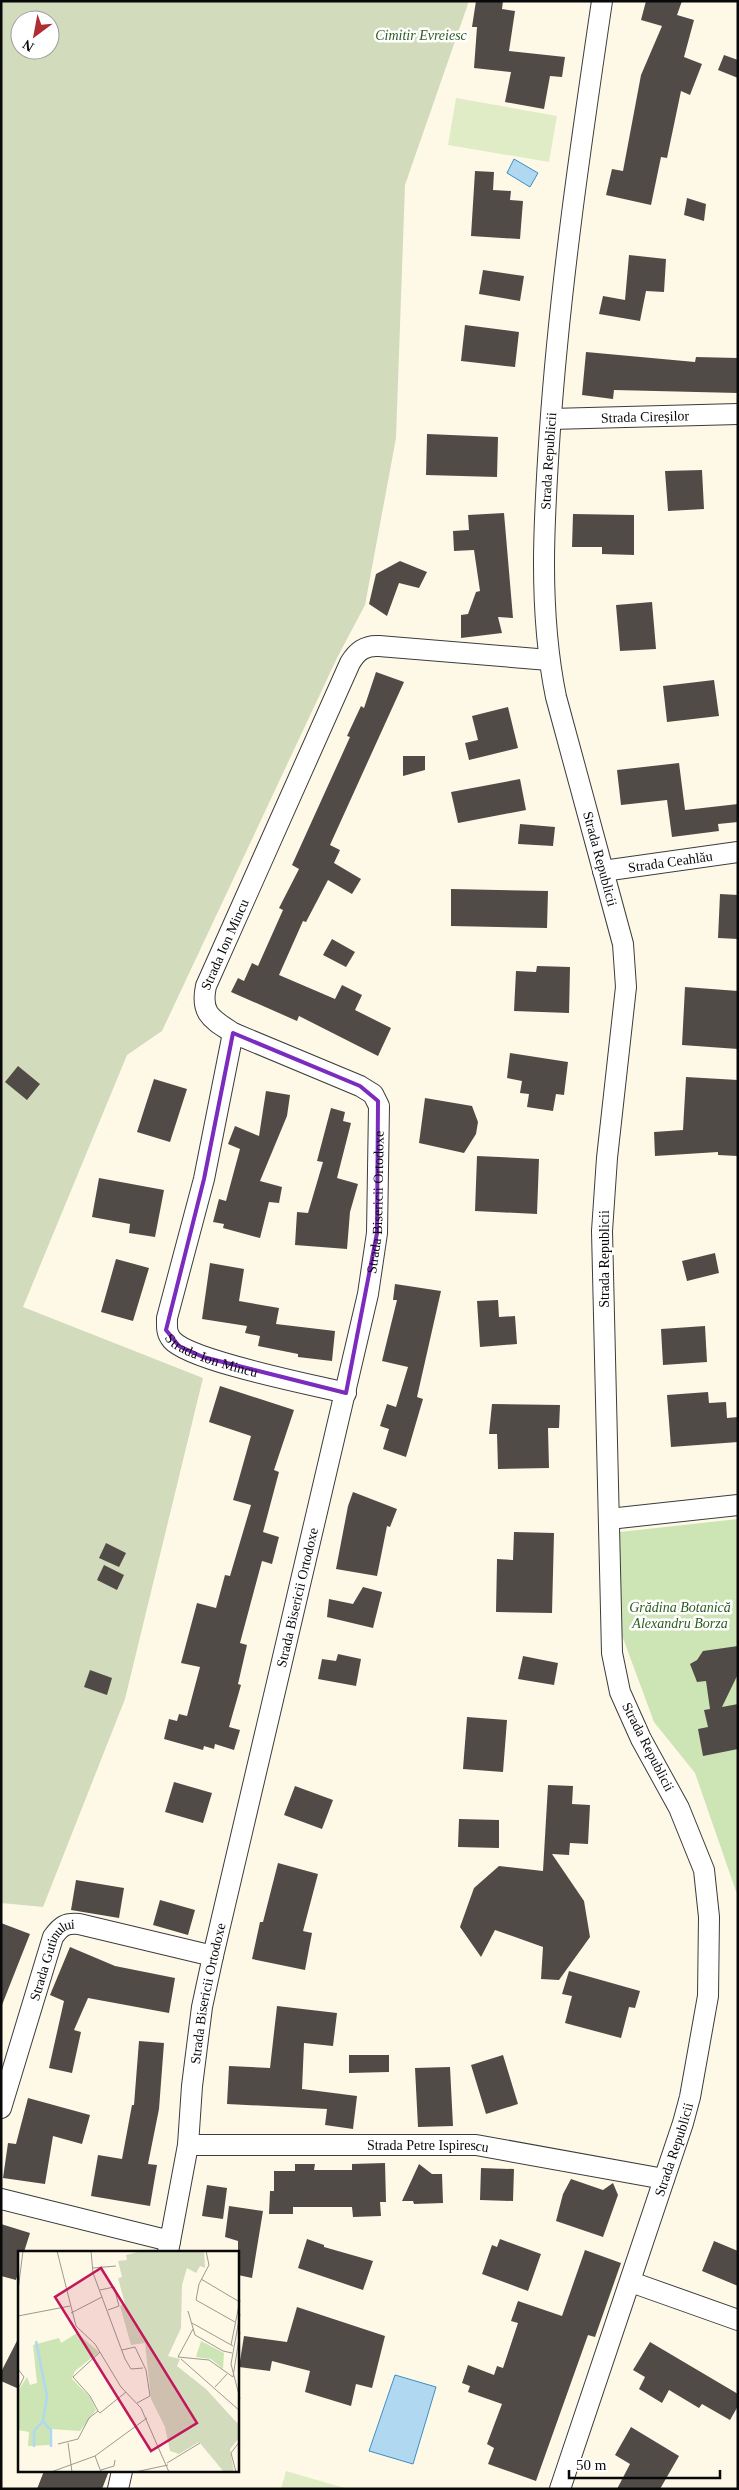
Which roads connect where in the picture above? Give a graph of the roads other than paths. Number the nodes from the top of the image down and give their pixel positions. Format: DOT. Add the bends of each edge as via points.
graph roads {
  1 [pos="602,1"];
  2 [pos="738,414"];
  3 [pos="551,419"];
  4 [pos="549,660"];
  5 [pos="738,852"];
  6 [pos="603,871"];
  7 [pos="233,1033"];
  8 [pos="346,1393"];
  9 [pos="738,1505"];
  10 [pos="609,1519"];
  11 [pos="213,1956"];
  12 [pos="1,2108"];
  13 [pos="188,2145"];
  14 [pos="664,2179"];
  15 [pos="1,2199"];
  16 [pos="169,2247"];
  17 [pos="630,2282"];
  18 [pos="738,2320"];
  19 [pos="122,2472"];
  20 [pos="118,2489"];
  21 [pos="560,2489"];
  1 -- 3 [label="street, Strada Republicii" via="578,162"];
  2 -- 3 [label="street, Strada Cireșilor"];
  3 -- 4 [label="street, Strada Republicii" via="544,575"];
  4 -- 6 [label="street, Strada Republicii" via="562,723"];
  4 -- 7 [label="street, Strada Ion Mincu" via="379,646 363,648 356,654 206,986 204,1000 207,1013"];
  5 -- 6 [label="street, Strada Ceahlău"];
  6 -- 10 [label="street, Strada Republicii" via="623,944 626,987 602,1232"];
  7 -- 8 [label="street, Strada Bisericii Ortodoxe" via="360,1086 378,1101 380,1129 375,1257"];
  7 -- 8 [label="street, Strada Ion Mincu" via="204,1179 166,1330 172,1340 189,1351 219,1362"];
  8 -- 11 [label="street, Strada Bisericii Ortodoxe"];
  9 -- 10 [label="street"];
  10 -- 14 [label="street, Strada Republicii" via="612,1646 620,1692 689,1829 704,1870 707,1893 708,1996 690,2097"];
  11 -- 12 [label="street, Strada Gutinului" via="79,1924 60,1927 53,1937"];
  11 -- 13 [label="street, Strada Bisericii Ortodoxe" via="199,2036"];
  13 -- 14 [label="street, Strada Petre Ispirescu" via="476,2145"];
  13 -- 16 [label="street, Strada Bisericii Ortodoxe"];
  14 -- 17 [label="street, Strada Republicii"];
  15 -- 16 [label="street"];
  17 -- 18 [label="street"];
  17 -- 21 [label="street, Strada Republicii"];
  19 -- 20 [label="street"];
}
